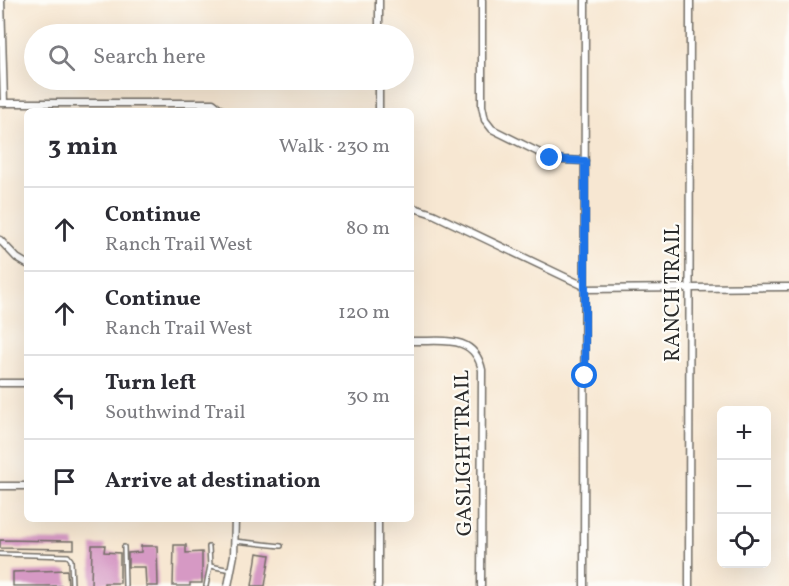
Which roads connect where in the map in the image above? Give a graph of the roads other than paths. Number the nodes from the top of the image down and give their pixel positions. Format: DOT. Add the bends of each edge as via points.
graph roads {
  1 [pos="1,0"];
  2 [pos="379,0"];
  3 [pos="482,0"];
  4 [pos="585,0"];
  5 [pos="690,0"];
  6 [pos="379,24"];
  7 [pos="379,90"];
  8 [pos="2,103"];
  9 [pos="219,108"];
  10 [pos="379,108"];
  11 [pos="585,161"];
  12 [pos="414,208"];
  13 [pos="0,240"];
  14 [pos="24,262"];
  15 [pos="690,287"];
  16 [pos="789,287"];
  17 [pos="584,288"];
  18 [pos="414,341"];
  19 [pos="0,383"];
  20 [pos="24,383"];
  21 [pos="0,486"];
  22 [pos="24,486"];
  23 [pos="235,522"];
  24 [pos="378,522"];
  25 [pos="234,541"];
  26 [pos="281,546"];
  27 [pos="124,547"];
  28 [pos="209,548"];
  29 [pos="0,554"];
  30 [pos="210,566"];
  31 [pos="232,570"];
  32 [pos="72,586"];
  33 [pos="125,586"];
  34 [pos="206,586"];
  35 [pos="228,586"];
  36 [pos="378,586"];
  37 [pos="482,586"];
  38 [pos="584,586"];
  39 [pos="688,586"];
  1 -- 8 [label="street"];
  2 -- 6 [label="street"];
  3 -- 11 [label="street" via="485,120 492,129 550,158"];
  4 -- 11 [label="street"];
  5 -- 15 [label="street, RANCH TRAIL"];
  7 -- 10 [label="street"];
  8 -- 9 [label="street" via="192,103"];
  11 -- 17 [label="street"];
  12 -- 17 [label="street"];
  13 -- 14 [label="street"];
  15 -- 16 [label="street"];
  15 -- 17 [label="street"];
  15 -- 39 [label="street, RANCH TRAIL"];
  17 -- 38 [label="street"];
  18 -- 37 [label="street, GASLIGHT TRAIL" via="460,343 473,349 480,362"];
  19 -- 20 [label="street"];
  21 -- 22 [label="street"];
  23 -- 25 [label="street"];
  24 -- 36 [label="street"];
  25 -- 26 [label="lane"];
  25 -- 31 [label="street"];
  27 -- 33 [label="lane"];
  28 -- 30 [label="lane"];
  29 -- 32 [label="lane" via="68,556"];
  30 -- 31 [label="lane"];
  30 -- 34 [label="lane"];
  31 -- 35 [label="street"];
}
